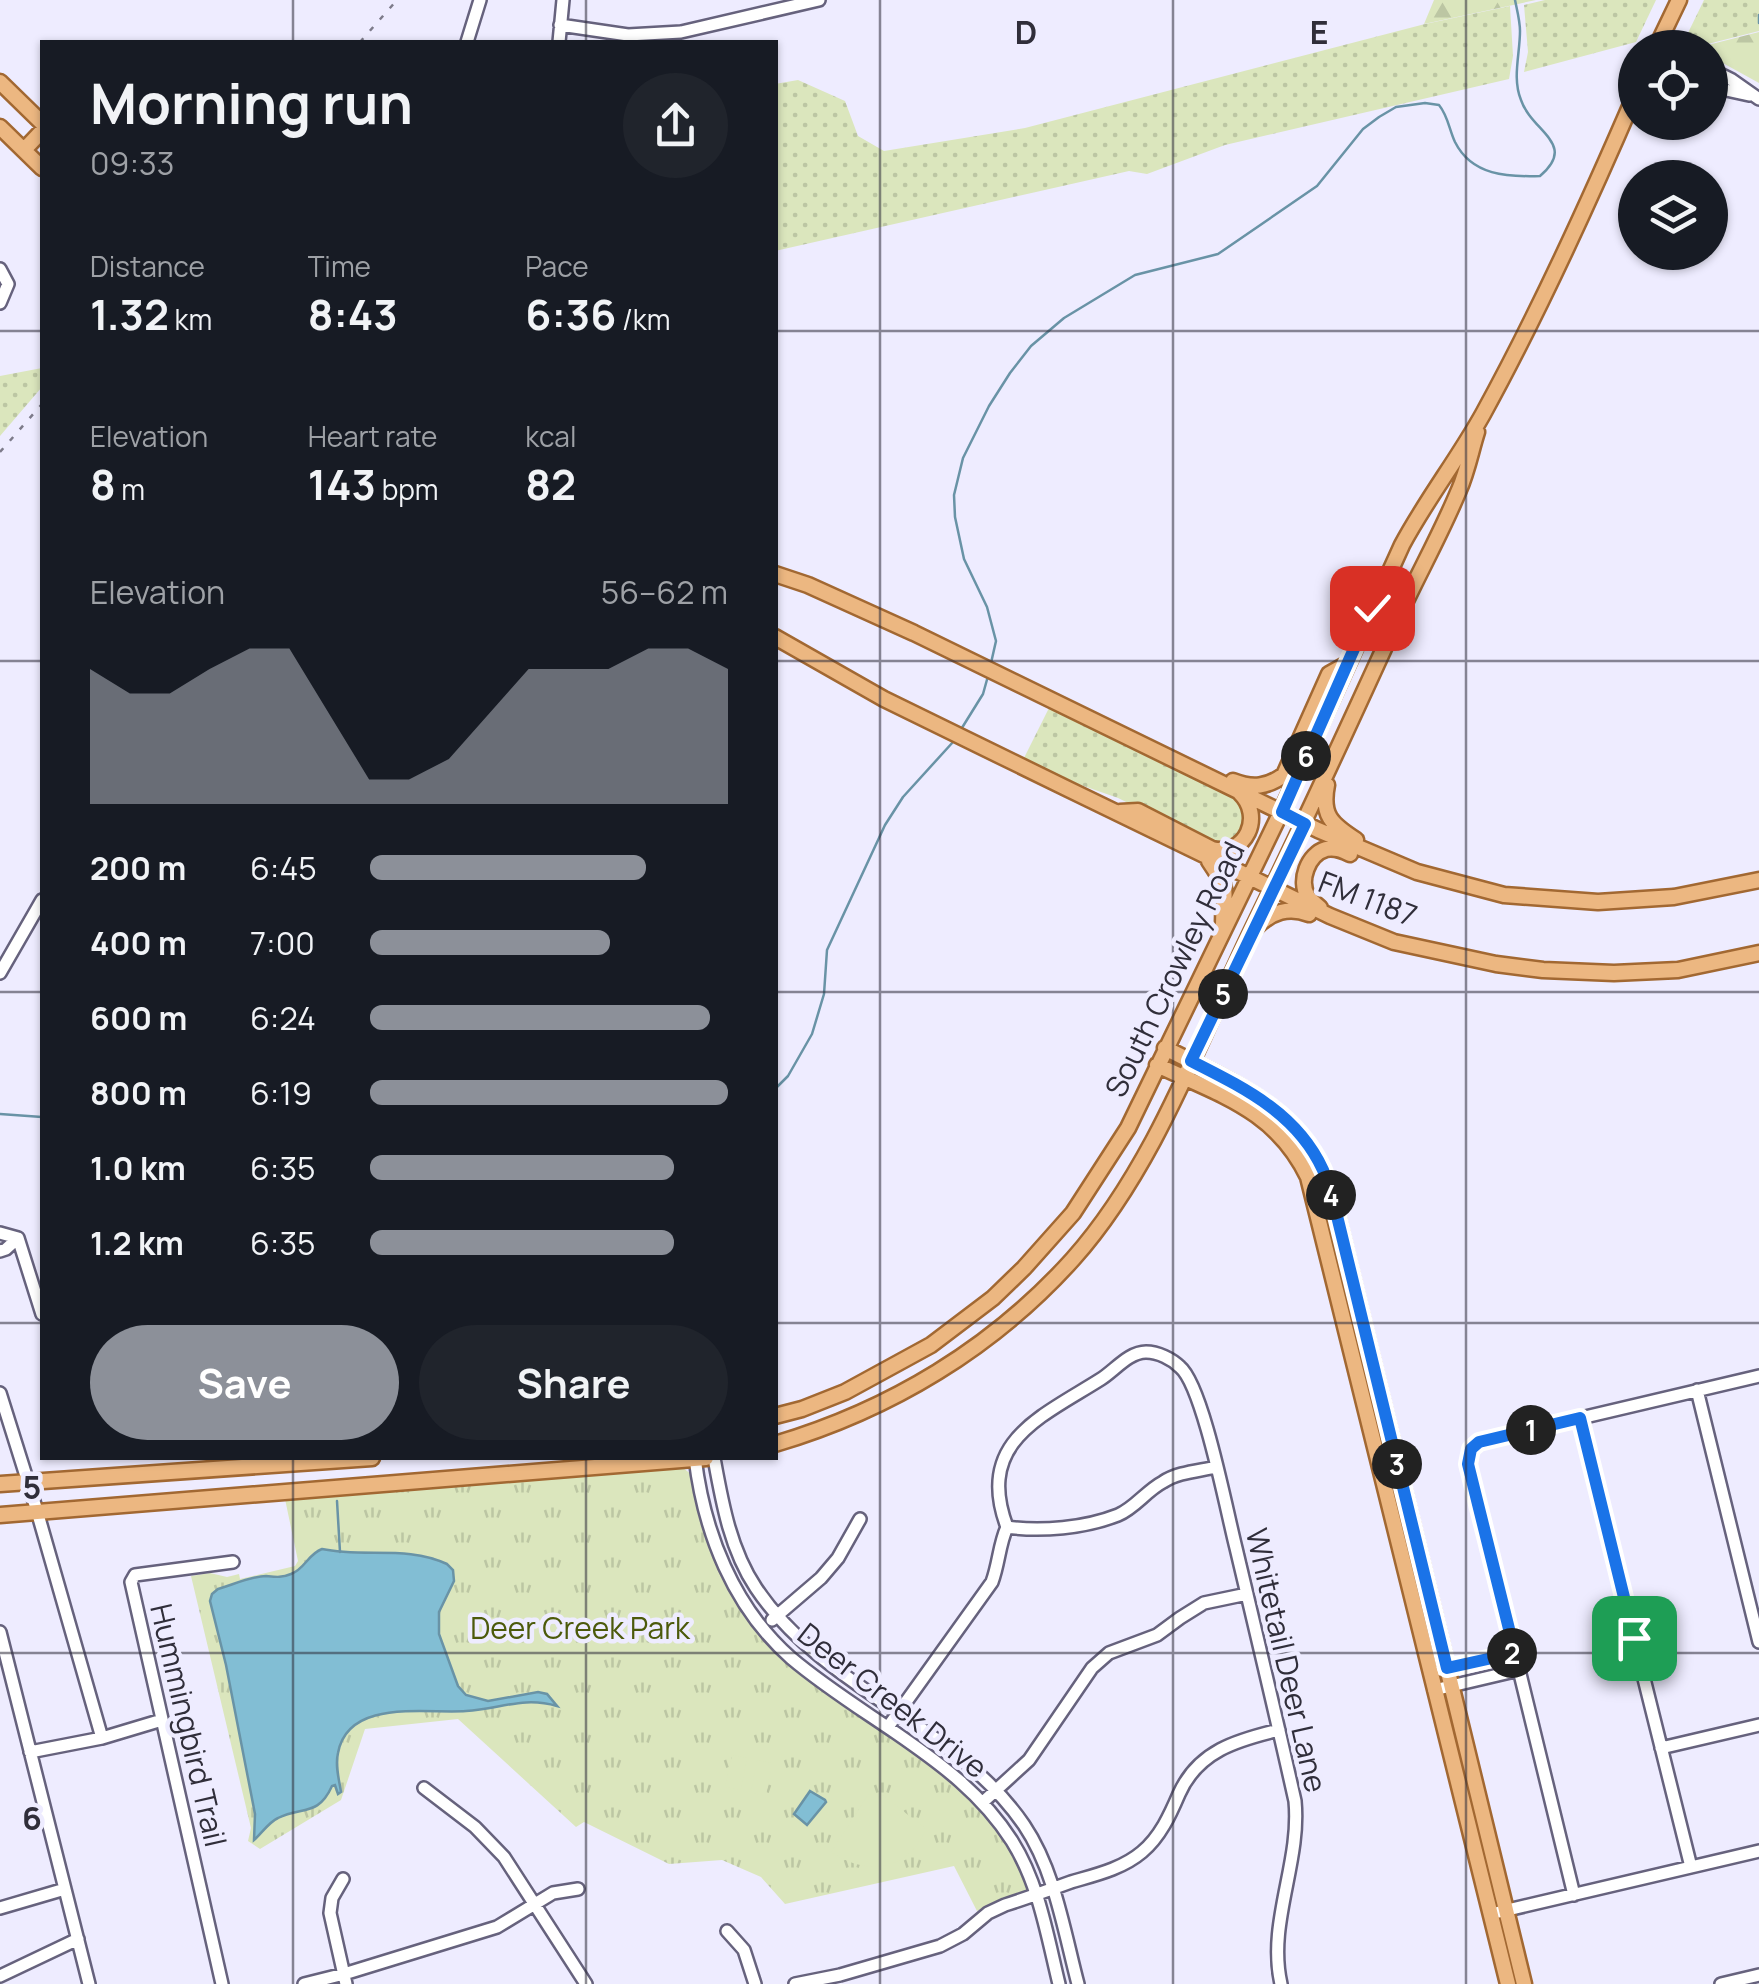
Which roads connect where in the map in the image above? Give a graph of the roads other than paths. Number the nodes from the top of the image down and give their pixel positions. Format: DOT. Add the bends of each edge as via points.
graph roads {
  1 [pos="480,0"];
  2 [pos="563,0"];
  3 [pos="819,0"];
  4 [pos="1680,0"];
  5 [pos="560,25"];
  6 [pos="1666,30"];
  7 [pos="468,40"];
  8 [pos="559,40"];
  9 [pos="1728,78"];
  10 [pos="0,82"];
  11 [pos="1728,91"];
  12 [pos="1756,98"];
  13 [pos="40,121"];
  14 [pos="0,127"];
  15 [pos="40,133"];
  16 [pos="1618,133"];
  17 [pos="24,150"];
  18 [pos="40,166"];
  19 [pos="0,268"];
  20 [pos="0,303"];
  21 [pos="1481,417"];
  22 [pos="778,575"];
  23 [pos="1377,597"];
  24 [pos="1402,608"];
  25 [pos="778,640"];
  26 [pos="1346,665"];
  27 [pos="1082,715"];
  28 [pos="1329,770"];
  29 [pos="1231,787"];
  30 [pos="1119,812"];
  31 [pos="1282,812"];
  32 [pos="1305,824"];
  33 [pos="1365,852"];
  34 [pos="1206,856"];
  35 [pos="1249,878"];
  36 [pos="1759,880"];
  37 [pos="1273,889"];
  38 [pos="1527,898"];
  39 [pos="40,903"];
  40 [pos="1330,916"];
  41 [pos="1224,930"];
  42 [pos="1252,930"];
  43 [pos="1394,942"];
  44 [pos="1759,953"];
  45 [pos="0,973"];
  46 [pos="1165,1048"];
  47 [pos="1191,1061"];
  48 [pos="1157,1065"];
  49 [pos="1184,1077"];
  50 [pos="1302,1147"];
  51 [pos="0,1233"];
  52 [pos="18,1238"];
  53 [pos="0,1251"];
  54 [pos="1024,1268"];
  55 [pos="1045,1288"];
  56 [pos="40,1308"];
  57 [pos="1759,1376"];
  58 [pos="1696,1390"];
  59 [pos="0,1392"];
  60 [pos="778,1415"];
  61 [pos="1580,1418"];
  62 [pos="778,1443"];
  63 [pos="343,1460"];
  64 [pos="671,1460"];
  65 [pos="695,1460"];
  66 [pos="714,1460"];
  67 [pos="1216,1467"];
  68 [pos="28,1482"];
  69 [pos="0,1484"];
  70 [pos="38,1512"];
  71 [pos="0,1515"];
  72 [pos="860,1519"];
  73 [pos="1007,1526"];
  74 [pos="234,1562"];
  75 [pos="1246,1594"];
  76 [pos="777,1616"];
  77 [pos="763,1628"];
  78 [pos="0,1632"];
  79 [pos="1759,1642"];
  80 [pos="1515,1653"];
  81 [pos="1447,1668"];
  82 [pos="1519,1670"];
  83 [pos="1430,1672"];
  84 [pos="1451,1686"];
  85 [pos="1434,1690"];
  86 [pos="898,1712"];
  87 [pos="162,1720"];
  88 [pos="1759,1725"];
  89 [pos="888,1728"];
  90 [pos="1279,1730"];
  91 [pos="102,1738"];
  92 [pos="1661,1748"];
  93 [pos="30,1752"];
  94 [pos="424,1788"];
  95 [pos="996,1790"];
  96 [pos="982,1802"];
  97 [pos="1759,1851"];
  98 [pos="1690,1867"];
  99 [pos="343,1880"];
  100 [pos="1052,1888"];
  101 [pos="578,1889"];
  102 [pos="65,1890"];
  103 [pos="1038,1894"];
  104 [pos="1574,1895"];
  105 [pos="534,1905"];
  106 [pos="0,1908"];
  107 [pos="1506,1911"];
  108 [pos="1490,1915"];
  109 [pos="727,1931"];
  110 [pos="78,1939"];
  111 [pos="1759,1975"];
  112 [pos="0,1976"];
  113 [pos="345,1979"];
  114 [pos="841,1980"];
  115 [pos="89,1984"];
  116 [pos="222,1984"];
  117 [pos="304,1984"];
  118 [pos="586,1984"];
  119 [pos="755,1984"];
  120 [pos="795,1984"];
  121 [pos="1059,1984"];
  122 [pos="1078,1984"];
  123 [pos="1281,1984"];
  124 [pos="1508,1984"];
  125 [pos="1524,1984"];
  126 [pos="1721,1984"];
  1 -- 7 [label="street"];
  2 -- 5 [label="street"];
  3 -- 5 [label="street" via="681,32 628,34"];
  4 -- 6 [label="main road"];
  5 -- 8 [label="street"];
  9 -- 12 [label="street"];
  10 -- 13 [label="main road"];
  11 -- 12 [label="street"];
  14 -- 17 [label="main road"];
  15 -- 17 [label="main road"];
  16 -- 21 [label="main road, South Crowley Road"];
  17 -- 18 [label="main road"];
  19 -- 20 [label="street" via="8,284"];
  21 -- 23 [label="main road, South Crowley Road" via="1415,520"];
  21 -- 24 [label="main road, South Crowley Road" via="1460,489"];
  22 -- 27 [label="main road, FM 1187 / FM 1187"];
  23 -- 24 [label="main road"];
  23 -- 26 [label="main road, South Crowley Road"];
  24 -- 28 [label="main road, South Crowley Road"];
  25 -- 30 [label="main road, FM 1187 / FM 1187"];
  26 -- 27 [label="main road" via="1329,674 1284,774 1262,786 1237,783 1096,713"];
  26 -- 31 [label="main road, South Crowley Road"];
  27 -- 29 [label="main road, FM 1187 / FM 1187"];
  28 -- 32 [label="main road, South Crowley Road"];
  28 -- 33 [label="main road" via="1329,818"];
  29 -- 30 [label="main road" via="1252,813 1246,835 1228,850 1212,849 1138,812"];
  29 -- 31 [label="main road, FM 1187 / FM 1187"];
  30 -- 34 [label="main road, FM 1187 / FM 1187"];
  31 -- 32 [label="main road, FM 1187 / FM 1187"];
  31 -- 35 [label="main road, South Crowley Road"];
  32 -- 33 [label="main road, FM 1187 / FM 1187"];
  32 -- 37 [label="main road, South Crowley Road"];
  33 -- 38 [label="main road, FM 1187 / FM 1187" via="1446,881"];
  34 -- 35 [label="main road, FM 1187 / FM 1187"];
  34 -- 41 [label="main road" via="1226,886"];
  35 -- 37 [label="main road, FM 1187 / FM 1187"];
  35 -- 41 [label="main road, South Crowley Road"];
  36 -- 38 [label="main road, FM 1187 / FM 1187" via="1674,897"];
  37 -- 40 [label="main road, FM 1187 / FM 1187"];
  37 -- 42 [label="main road, South Crowley Road"];
  38 -- 40 [label="main road" via="1512,902 1454,892 1330,848 1314,857 1305,882 1308,897"];
  39 -- 45 [label="street"];
  40 -- 43 [label="main road, FM 1187 / FM 1187"];
  41 -- 46 [label="main road, South Crowley Road"];
  42 -- 43 [label="main road" via="1287,909 1382,944"];
  42 -- 47 [label="main road, South Crowley Road"];
  43 -- 44 [label="main road, FM 1187 / FM 1187" via="1496,964 1614,973 1678,970"];
  46 -- 47 [label="main road"];
  46 -- 48 [label="main road, South Crowley Road"];
  47 -- 49 [label="main road, South Crowley Road"];
  47 -- 50 [label="main road" via="1266,1102 1289,1120"];
  48 -- 49 [label="main road"];
  48 -- 54 [label="main road, South Crowley Road" via="1128,1128 1073,1213"];
  49 -- 50 [label="main road" via="1237,1102"];
  49 -- 55 [label="main road, South Crowley Road" via="1118,1197"];
  50 -- 81 [label="main road" via="1324,1172 1337,1216"];
  50 -- 83 [label="main road"];
  51 -- 52 [label="street"];
  52 -- 53 [label="street"];
  52 -- 56 [label="street"];
  54 -- 55 [label="main road"];
  54 -- 60 [label="main road, South Crowley Road" via="993,1298 891,1369"];
  55 -- 62 [label="main road, South Crowley Road" via="975,1347 902,1394"];
  57 -- 58 [label="street"];
  58 -- 61 [label="street"];
  58 -- 79 [label="street"];
  59 -- 68 [label="street"];
  61 -- 80 [label="street" via="1471,1449 1468,1464"];
  61 -- 92 [label="street"];
  63 -- 68 [label="main road"];
  64 -- 70 [label="main road"];
  65 -- 77 [label="street, Deer Creek Drive" via="718,1554"];
  66 -- 76 [label="street, Deer Creek Drive" via="735,1547"];
  67 -- 73 [label="street" via="1177,1475 1128,1510 1090,1523"];
  67 -- 73 [label="street, Whitetail Deer Lane" via="1188,1375 1165,1357 1144,1352 1033,1421 1014,1442 999,1471 998,1503"];
  67 -- 75 [label="street, Whitetail Deer Lane"];
  68 -- 69 [label="main road"];
  68 -- 70 [label="street"];
  70 -- 71 [label="main road"];
  70 -- 91 [label="street"];
  72 -- 76 [label="street" via="821,1578"];
  73 -- 86 [label="street" via="992,1582"];
  74 -- 87 [label="street, Hummingbird Trail" via="135,1574 131,1582"];
  75 -- 90 [label="street, Whitetail Deer Lane"];
  75 -- 95 [label="street" via="1204,1603 1157,1635 1109,1653 1029,1760"];
  76 -- 77 [label="street"];
  76 -- 86 [label="street, Deer Creek Drive"];
  77 -- 89 [label="street, Deer Creek Drive"];
  78 -- 93 [label="street"];
  80 -- 81 [label="street"];
  80 -- 82 [label="street"];
  81 -- 83 [label="street"];
  81 -- 84 [label="main road"];
  82 -- 84 [label="street"];
  82 -- 104 [label="street"];
  83 -- 85 [label="main road"];
  84 -- 85 [label="street"];
  84 -- 107 [label="main road"];
  85 -- 108 [label="main road"];
  86 -- 89 [label="street"];
  86 -- 95 [label="street, Deer Creek Drive"];
  87 -- 91 [label="street"];
  87 -- 116 [label="street, Hummingbird Trail"];
  88 -- 92 [label="street"];
  89 -- 96 [label="street, Deer Creek Drive"];
  90 -- 100 [label="street" via="1198,1763 1141,1853"];
  90 -- 123 [label="street, Whitetail Deer Lane" via="1297,1823 1277,1943"];
  91 -- 93 [label="street"];
  92 -- 98 [label="street"];
  93 -- 102 [label="street"];
  94 -- 105 [label="street" via="475,1826"];
  95 -- 96 [label="street"];
  95 -- 100 [label="street, Deer Creek Drive" via="1024,1826"];
  96 -- 103 [label="street, Deer Creek Drive" via="1010,1838"];
  97 -- 98 [label="street"];
  98 -- 104 [label="street"];
  99 -- 113 [label="street" via="330,1913"];
  100 -- 103 [label="street"];
  100 -- 122 [label="street, Deer Creek Drive"];
  101 -- 105 [label="street" via="552,1893"];
  102 -- 106 [label="street"];
  102 -- 110 [label="street"];
  103 -- 114 [label="street" via="1004,1905 940,1946"];
  103 -- 121 [label="street, Deer Creek Drive"];
  104 -- 107 [label="street"];
  105 -- 113 [label="street" via="496,1927"];
  105 -- 118 [label="street"];
  107 -- 108 [label="street"];
  107 -- 125 [label="main road"];
  108 -- 124 [label="main road"];
  109 -- 119 [label="street" via="744,1950"];
  110 -- 112 [label="street"];
  110 -- 115 [label="street"];
  111 -- 126 [label="street"];
  113 -- 117 [label="street"];
  114 -- 120 [label="street"];
}
